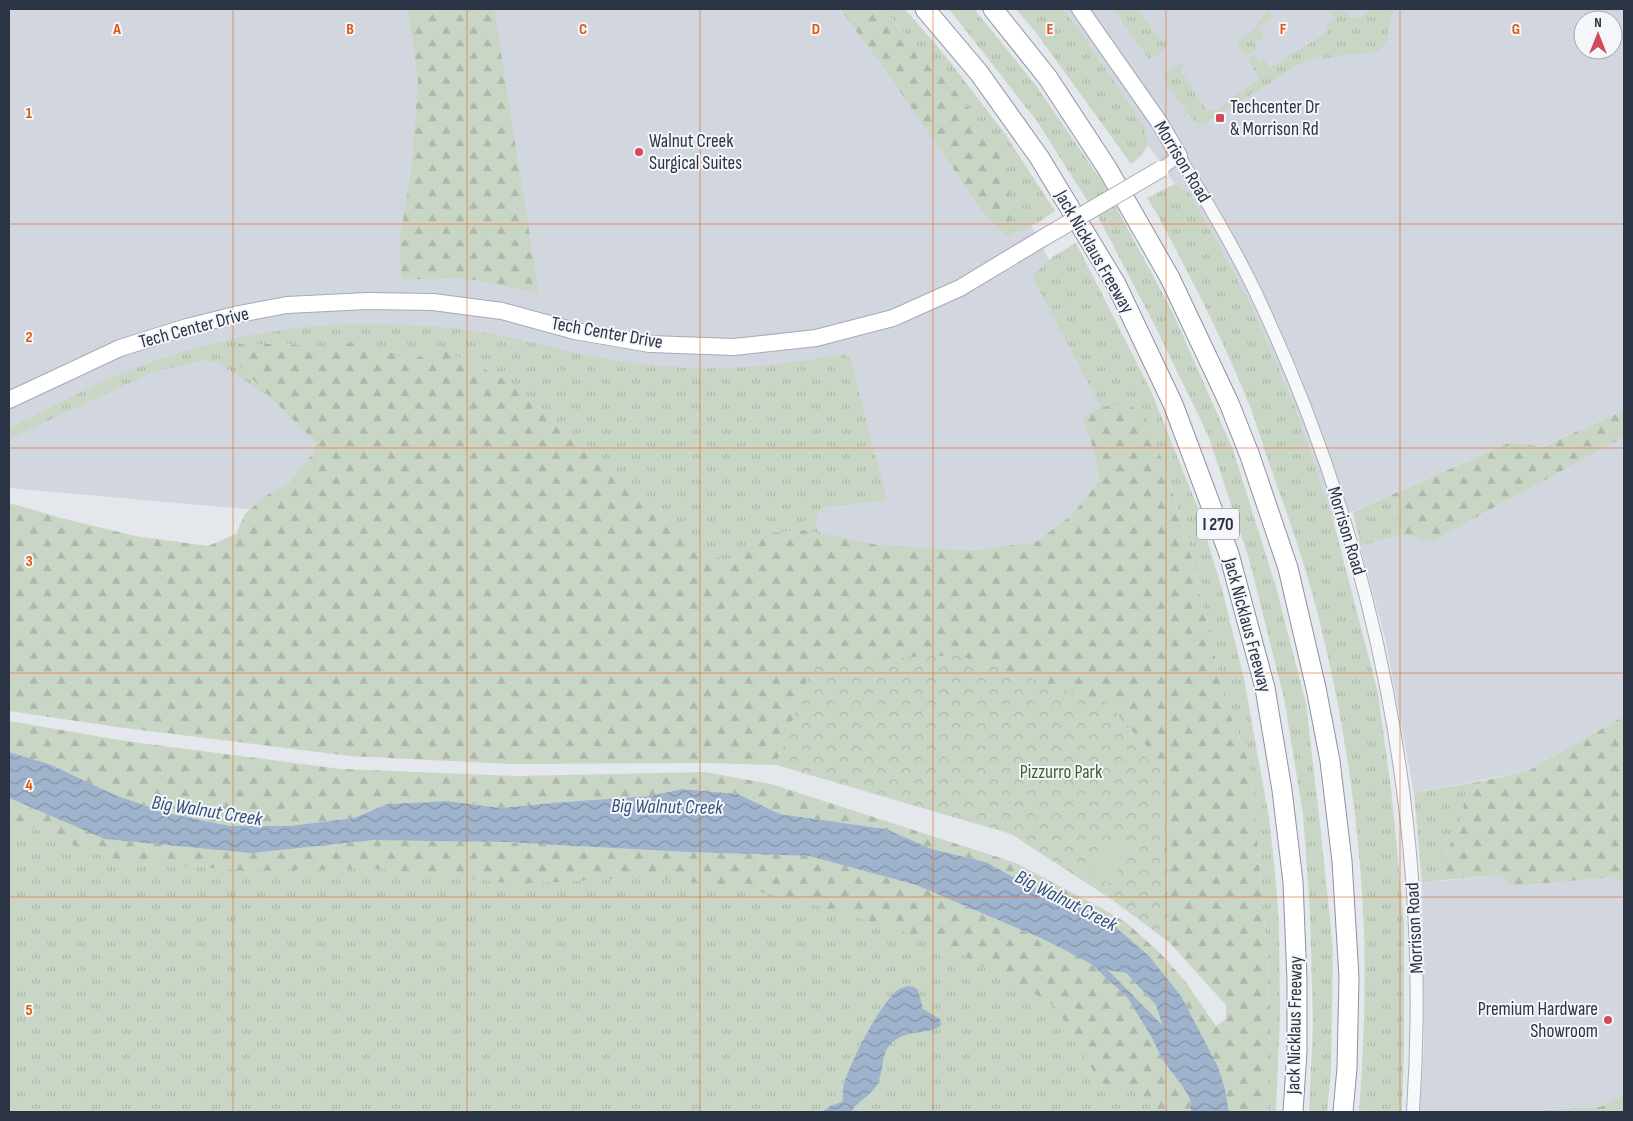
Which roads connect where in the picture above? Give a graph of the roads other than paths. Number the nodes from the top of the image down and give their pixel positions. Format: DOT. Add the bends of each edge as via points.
graph roads {
  1 [pos="925,9"];
  2 [pos="993,9"];
  3 [pos="1080,9"];
  4 [pos="1179,156"];
  5 [pos="1161,169"];
  6 [pos="9,400"];
  7 [pos="1294,1112"];
  8 [pos="1343,1112"];
  9 [pos="1413,1112"];
  1 -- 7 [label="highway, Jack Nicklaus Freeway / I 270" via="979,74 1039,157 1116,284 1173,404 1229,554 1265,688 1293,882 1297,980"];
  2 -- 8 [label="highway, I 270" via="1048,78 1107,168 1170,278 1229,403 1288,568 1328,752 1342,861 1350,977"];
  3 -- 4 [label="main road, Morrison Road"];
  4 -- 5 [label="street, Tech Center Drive"];
  4 -- 9 [label="street, Morrison Road" via="1228,240 1286,362 1346,524 1370,612 1387,687 1406,804 1418,978"];
  5 -- 6 [label="main road, Tech Center Drive, bridge" via="960,288 893,318 816,338 734,347 650,344 502,312 433,302 287,305 195,325 120,348"];
}
